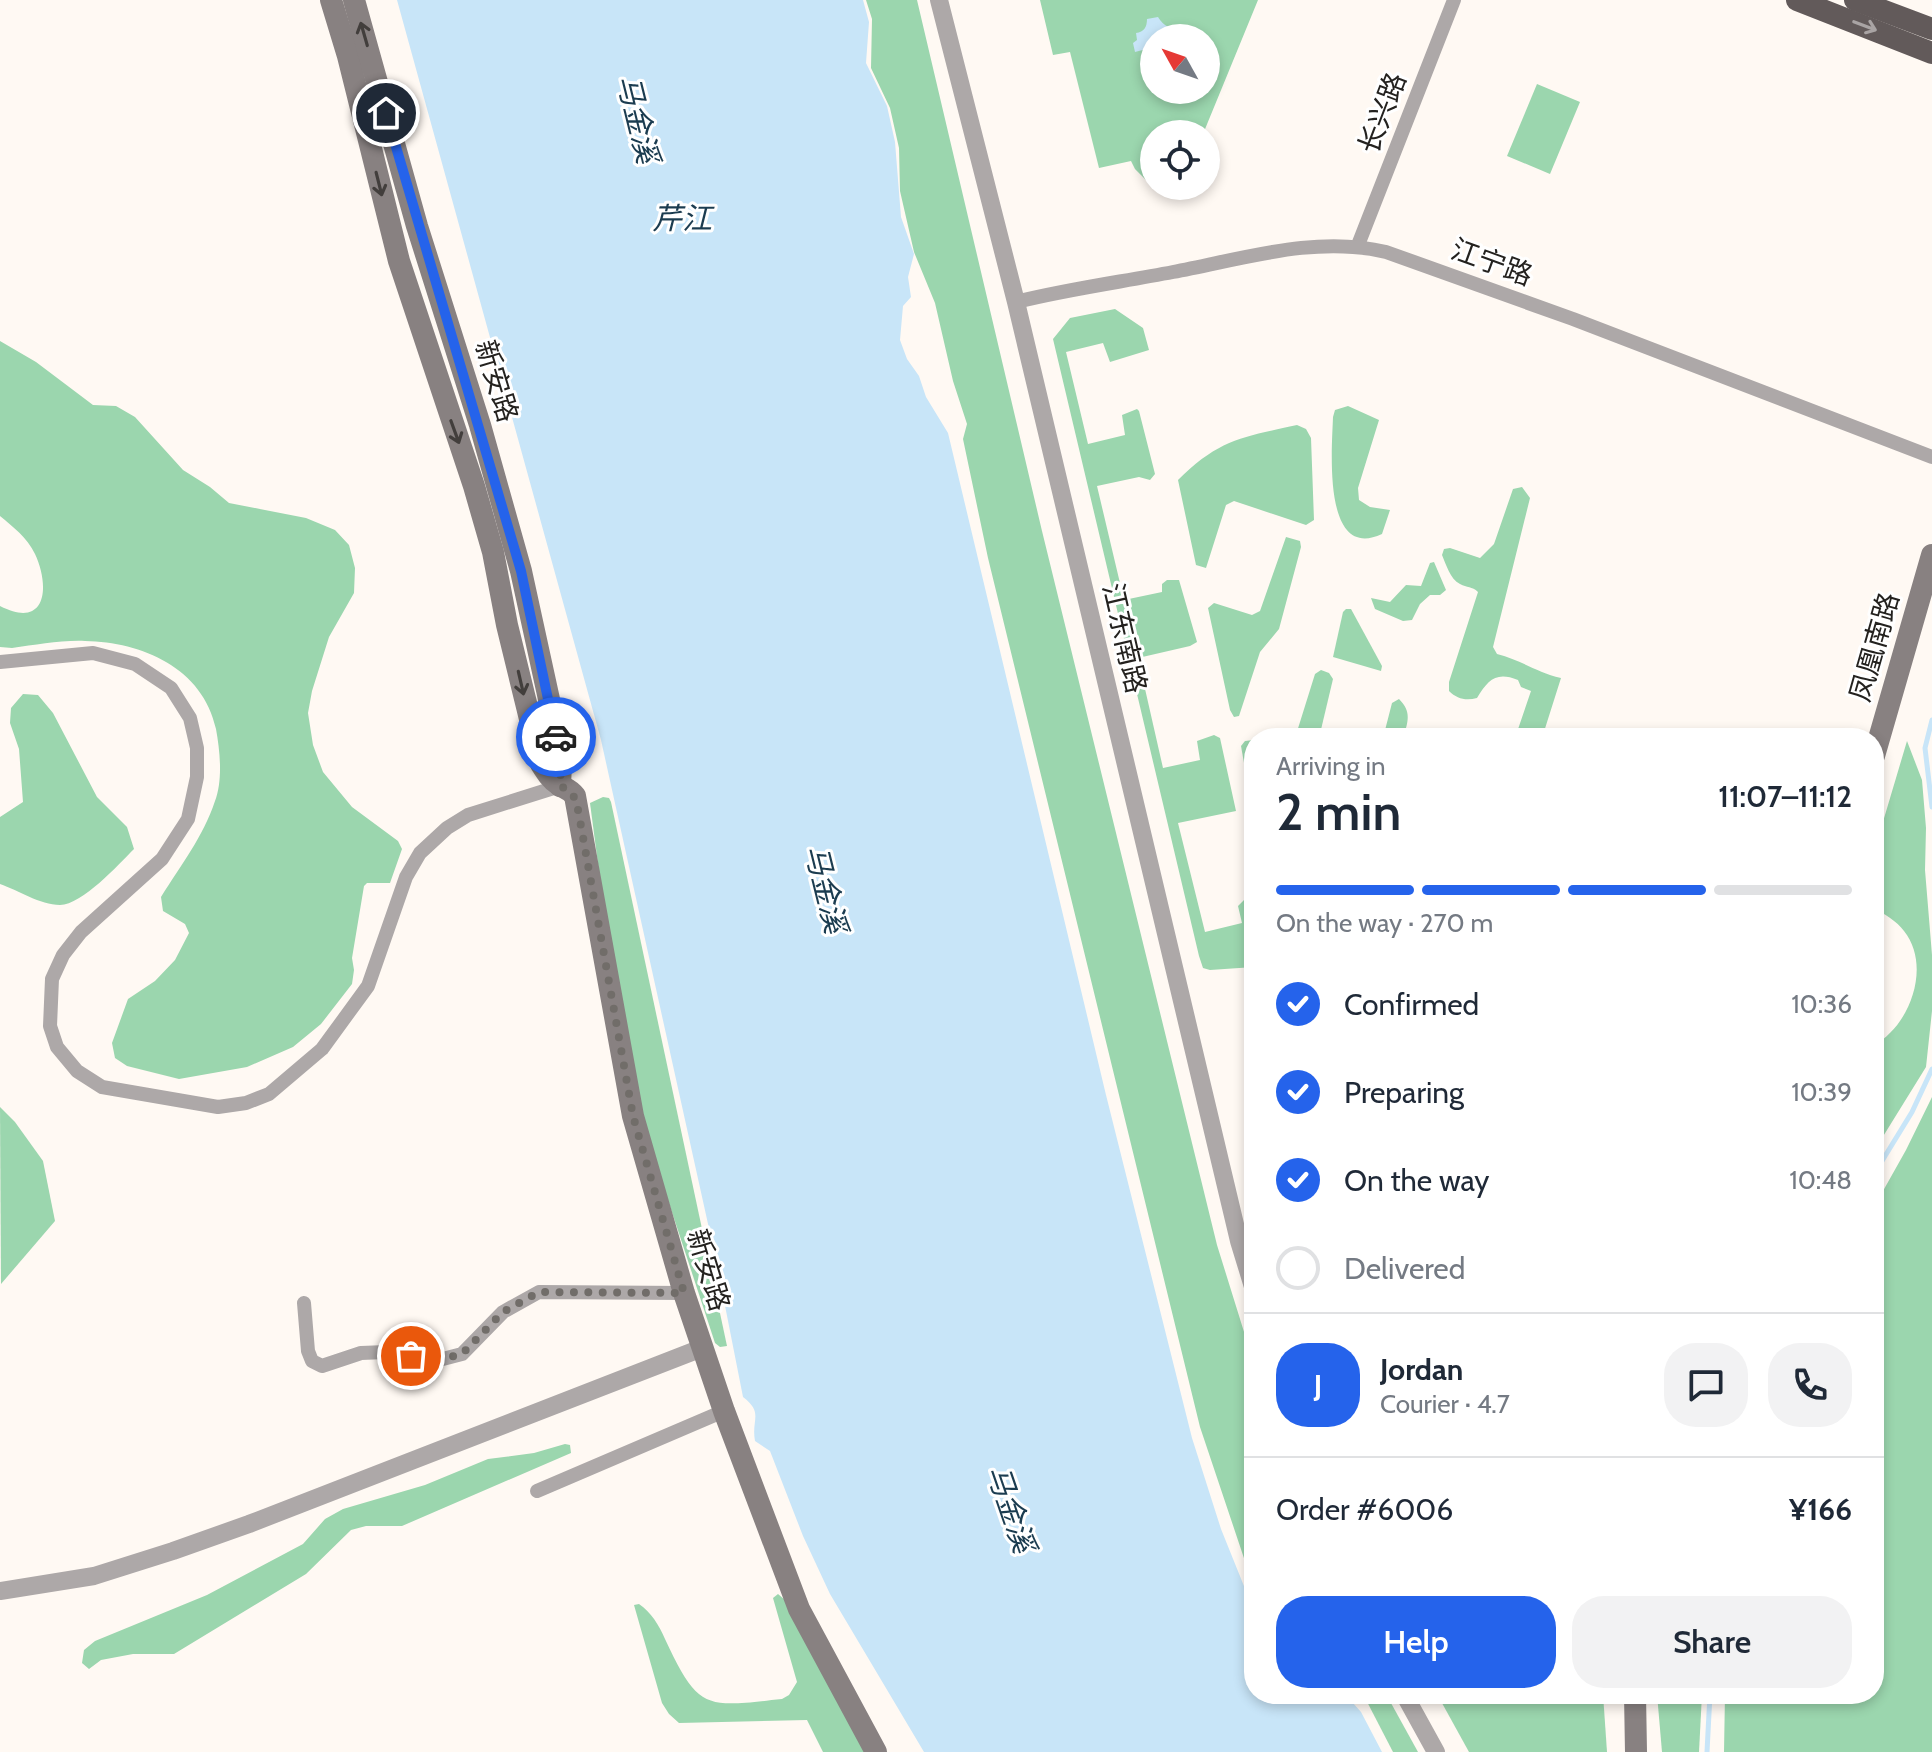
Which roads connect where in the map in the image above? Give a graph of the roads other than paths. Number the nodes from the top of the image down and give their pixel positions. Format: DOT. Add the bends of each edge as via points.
graph roads {
  1 [pos="331,0"];
  2 [pos="354,0"];
  3 [pos="939,0"];
  4 [pos="1454,0"];
  5 [pos="1797,0"];
  6 [pos="1855,0"];
  7 [pos="1932,29"];
  8 [pos="1932,53"];
  9 [pos="1358,245"];
  10 [pos="1016,302"];
  11 [pos="1932,457"];
  12 [pos="1932,555"];
  13 [pos="0,662"];
  14 [pos="1882,728"];
  15 [pos="560,786"];
  16 [pos="1244,1257"];
  17 [pos="684,1293"];
  18 [pos="304,1303"];
  19 [pos="702,1348"];
  20 [pos="724,1411"];
  21 [pos="537,1491"];
  22 [pos="0,1591"];
  23 [pos="1410,1704"];
  24 [pos="1635,1704"];
  25 [pos="876,1752"];
  26 [pos="1436,1752"];
  27 [pos="1636,1752"];
  1 -- 15 [label="main road, 新安路, one-way" via="399,261 493,552 541,764"];
  15 -- 2 [label="main road, 新安路, one-way" via="552,713 521,571"];
  3 -- 10 [label="street, 江东南路"];
  4 -- 9 [label="street, 长兴路"];
  5 -- 8 [label="highway, one-way"];
  6 -- 7 [label="highway"];
  9 -- 10 [label="street, 江宁路" via="1282,251"];
  9 -- 11 [label="street, 江宁路" via="1573,319"];
  10 -- 16 [label="street, 江东南路"];
  12 -- 14 [label="main road, 凤凰南路"];
  13 -- 15 [label="street" via="93,653 135,664 171,688 190,718 197,777 188,819 162,859 81,932 52,979 50,1026 57,1047 77,1071 102,1087 218,1107 269,1094 322,1049 368,986 406,877 420,853 468,815"];
  15 -- 17 [label="main road, 新安路" via="575,796 633,1116"];
  17 -- 18 [label="street" via="539,1292 503,1312 462,1354 435,1361 361,1353 322,1366 308,1351"];
  17 -- 19 [label="main road, 新安路"];
  19 -- 20 [label="main road, 新安路"];
  19 -- 22 [label="street" via="173,1551 94,1576"];
  20 -- 21 [label="street"];
  20 -- 25 [label="main road, 新安路" via="799,1609"];
  23 -- 26 [label="street"];
  24 -- 27 [label="main road"];
}
